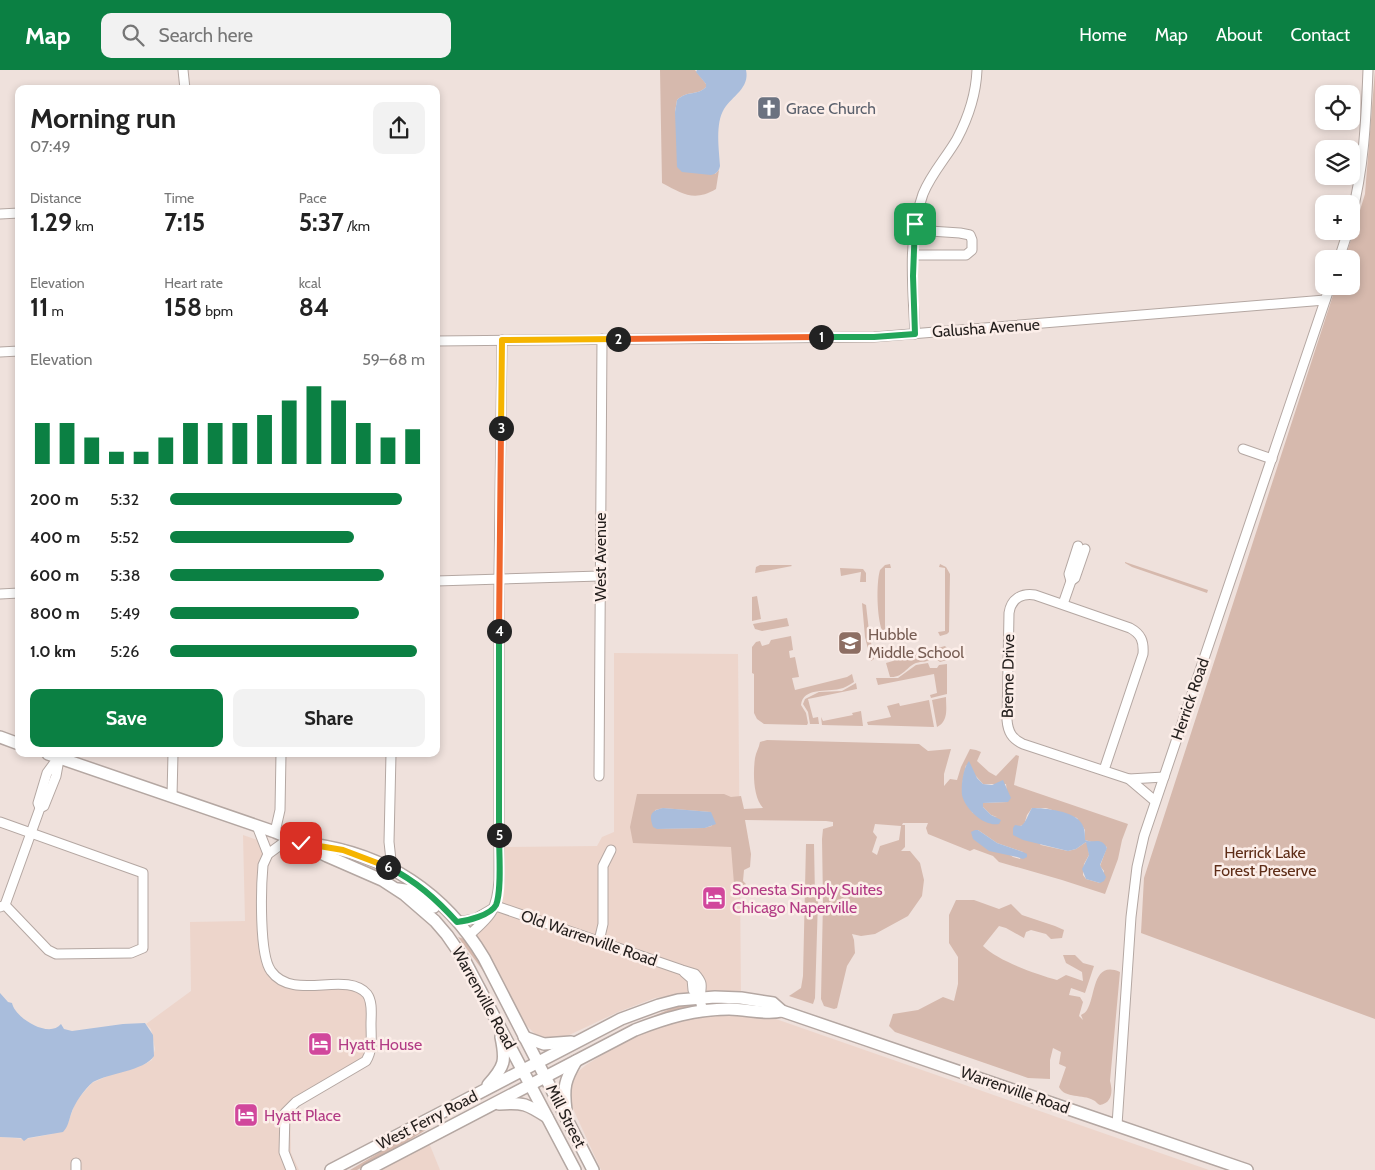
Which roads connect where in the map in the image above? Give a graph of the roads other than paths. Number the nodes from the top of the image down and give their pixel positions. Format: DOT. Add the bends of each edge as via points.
graph roads {
  1 [pos="183,70"];
  2 [pos="976,70"];
  3 [pos="1368,70"];
  4 [pos="185,84"];
  5 [pos="1357,195"];
  6 [pos="15,213"];
  7 [pos="0,214"];
  8 [pos="915,230"];
  9 [pos="914,255"];
  10 [pos="1327,295"];
  11 [pos="1325,300"];
  12 [pos="915,334"];
  13 [pos="602,339"];
  14 [pos="502,340"];
  15 [pos="440,341"];
  16 [pos="15,351"];
  17 [pos="0,352"];
  18 [pos="1243,449"];
  19 [pos="1272,459"];
  20 [pos="1082,548"];
  21 [pos="600,576"];
  22 [pos="499,578"];
  23 [pos="440,581"];
  24 [pos="15,593"];
  25 [pos="0,594"];
  26 [pos="1063,604"];
  27 [pos="0,737"];
  28 [pos="15,743"];
  29 [pos="54,757"];
  30 [pos="61,757"];
  31 [pos="173,757"];
  32 [pos="281,757"];
  33 [pos="391,757"];
  34 [pos="1104,770"];
  35 [pos="599,776"];
  36 [pos="1164,777"];
  37 [pos="1129,779"];
  38 [pos="172,796"];
  39 [pos="1155,801"];
  40 [pos="0,822"];
  41 [pos="257,826"];
  42 [pos="274,832"];
  43 [pos="31,833"];
  44 [pos="296,841"];
  45 [pos="389,842"];
  46 [pos="611,850"];
  47 [pos="268,854"];
  48 [pos="375,861"];
  49 [pos="392,869"];
  50 [pos="397,889"];
  51 [pos="2,906"];
  52 [pos="494,907"];
  53 [pos="457,922"];
  54 [pos="469,935"];
  55 [pos="599,941"];
  56 [pos="700,998"];
  57 [pos="702,1011"];
  58 [pos="782,1011"];
  59 [pos="499,1025"];
  60 [pos="524,1037"];
  61 [pos="578,1041"];
  62 [pos="576,1061"];
  63 [pos="538,1063"];
  64 [pos="523,1070"];
  65 [pos="545,1077"];
  66 [pos="531,1084"];
  67 [pos="483,1091"];
  68 [pos="492,1104"];
  69 [pos="547,1117"];
  70 [pos="567,1119"];
  71 [pos="1117,1125"];
  72 [pos="291,1170"];
  73 [pos="331,1170"];
  74 [pos="367,1170"];
  75 [pos="575,1170"];
  76 [pos="593,1170"];
  77 [pos="1247,1170"];
  1 -- 4 [label="street"];
  2 -- 8 [label="street" via="974,92 965,122 928,185"];
  3 -- 5 [label="street" via="1364,149"];
  6 -- 7 [label="street"];
  8 -- 9 [label="street"];
  8 -- 9 [label="street" via="970,235 972,250 966,254"];
  9 -- 12 [label="street"];
  10 -- 11 [label="street, Herrick Road"];
  11 -- 12 [label="street, Galusha Avenue"];
  11 -- 19 [label="street, Herrick Road"];
  12 -- 13 [label="street, Galusha Avenue"];
  13 -- 14 [label="street, Galusha Avenue"];
  13 -- 21 [label="street, West Avenue"];
  14 -- 15 [label="street, Galusha Avenue"];
  14 -- 22 [label="street"];
  16 -- 17 [label="street"];
  18 -- 19 [label="street"];
  19 -- 36 [label="street, Herrick Road"];
  20 -- 26 [label="street" via="1075,578 1071,580"];
  21 -- 22 [label="street"];
  21 -- 35 [label="street, West Avenue"];
  22 -- 23 [label="street"];
  22 -- 52 [label="street" via="499,880"];
  24 -- 25 [label="street"];
  26 -- 34 [label="street, Breme Drive" via="1130,628 1139,634 1143,642 1143,654"];
  26 -- 34 [label="street, Breme Drive" via="1029,594 1012,603 1009,613 1007,726 1019,742"];
  27 -- 28 [label="main road"];
  29 -- 43 [label="street"];
  30 -- 38 [label="main road, Warrenville Road"];
  31 -- 38 [label="street"];
  32 -- 42 [label="street" via="280,810"];
  33 -- 45 [label="street"];
  34 -- 37 [label="street, Breme Drive"];
  36 -- 37 [label="street, Breme Drive"];
  36 -- 39 [label="street, Herrick Road"];
  37 -- 39 [label="street, Breme Drive"];
  38 -- 41 [label="main road, Warrenville Road"];
  39 -- 71 [label="street, Herrick Road" via="1134,888"];
  40 -- 43 [label="street"];
  41 -- 42 [label="main road, Warrenville Road"];
  41 -- 47 [label="street"];
  42 -- 44 [label="main road, Warrenville Road"];
  43 -- 51 [label="street"];
  43 -- 51 [label="street" via="143,873 143,948 131,953 56,954"];
  44 -- 47 [label="street"];
  44 -- 48 [label="main road, Warrenville Road" via="343,850"];
  44 -- 50 [label="main road, Warrenville Road"];
  45 -- 48 [label="street" via="382,856"];
  45 -- 49 [label="street"];
  46 -- 55 [label="street" via="603,866 603,924"];
  47 -- 72 [label="street" via="263,870 263,944 264,958 270,970 279,980 292,984 358,988 366,994 371,1010 371,1047 366,1061 296,1102 285,1113 284,1152"];
  48 -- 49 [label="main road, Warrenville Road"];
  49 -- 53 [label="main road, Warrenville Road" via="425,890"];
  50 -- 54 [label="main road" via="412,891 457,931"];
  50 -- 59 [label="main road, Warrenville Road" via="435,921 458,949"];
  52 -- 53 [label="street" via="475,919"];
  52 -- 54 [label="street" via="486,920"];
  52 -- 55 [label="street, Old Warrenville Road"];
  53 -- 54 [label="main road, Warrenville Road"];
  54 -- 60 [label="main road, Warrenville Road"];
  55 -- 56 [label="street, Old Warrenville Road" via="691,972 698,977 702,990"];
  56 -- 57 [label="street"];
  56 -- 58 [label="main road, Warrenville Road" via="758,1000 773,1003"];
  56 -- 61 [label="main road, Warrenville Road" via="659,1005 632,1014"];
  57 -- 58 [label="main road, Warrenville Road" via="738,1009 772,1014"];
  57 -- 62 [label="main road, Warrenville Road" via="649,1024"];
  58 -- 71 [label="main road, Warrenville Road"];
  59 -- 64 [label="main road, Warrenville Road"];
  59 -- 67 [label="main road" via="505,1059 500,1072"];
  60 -- 61 [label="main road" via="550,1044"];
  60 -- 63 [label="main road, Warrenville Road"];
  61 -- 63 [label="main road, Warrenville Road"];
  62 -- 65 [label="main road, Warrenville Road"];
  62 -- 70 [label="main road" via="564,1089"];
  63 -- 64 [label="main road, Warrenville Road"];
  63 -- 65 [label="main road, Mill Street"];
  64 -- 66 [label="main road, Mill Street"];
  64 -- 67 [label="main road, West Ferry Road"];
  65 -- 66 [label="main road, West Ferry Road"];
  65 -- 70 [label="main road, Mill Street"];
  66 -- 68 [label="main road, West Ferry Road"];
  66 -- 69 [label="main road, Mill Street"];
  67 -- 73 [label="main road, West Ferry Road"];
  68 -- 69 [label="main road" via="520,1102"];
  68 -- 74 [label="main road, West Ferry Road"];
  69 -- 75 [label="main road, Mill Street"];
  70 -- 76 [label="main road, Mill Street"];
  71 -- 77 [label="main road, Warrenville Road"];
}
